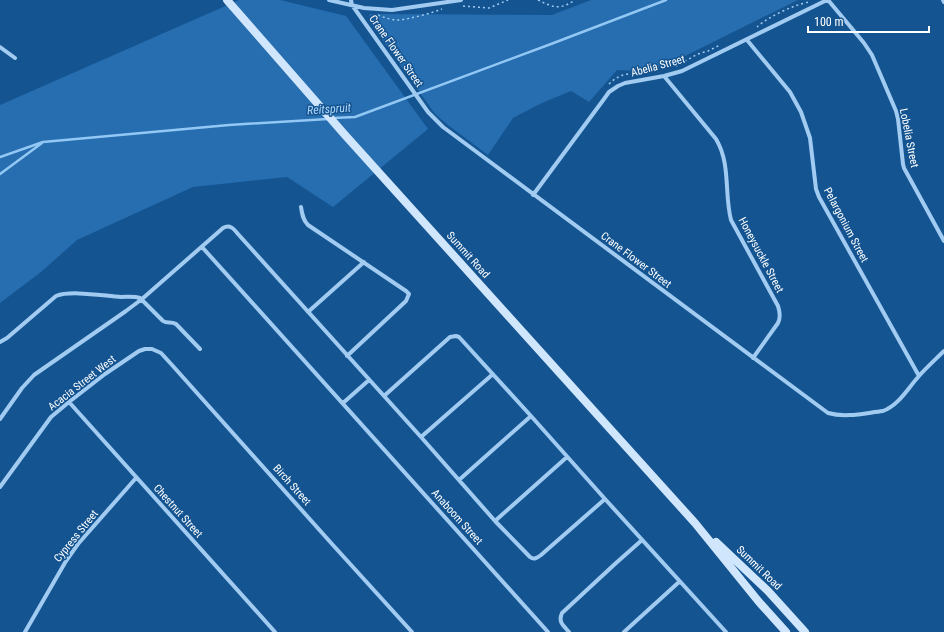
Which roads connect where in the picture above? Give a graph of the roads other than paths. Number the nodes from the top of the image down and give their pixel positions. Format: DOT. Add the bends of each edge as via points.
graph roads {
  1 [pos="227,0"];
  2 [pos="329,0"];
  3 [pos="460,0"];
  4 [pos="828,0"];
  5 [pos="449,1"];
  6 [pos="352,2"];
  7 [pos="747,40"];
  8 [pos="0,47"];
  9 [pos="15,58"];
  10 [pos="664,76"];
  11 [pos="533,195"];
  12 [pos="301,207"];
  13 [pos="944,241"];
  14 [pos="202,247"];
  15 [pos="364,262"];
  16 [pos="142,299"];
  17 [pos="308,312"];
  18 [pos="0,342"];
  19 [pos="200,349"];
  20 [pos="157,351"];
  21 [pos="944,351"];
  22 [pos="347,356"];
  23 [pos="753,358"];
  24 [pos="493,374"];
  25 [pos="919,376"];
  26 [pos="369,380"];
  27 [pos="384,396"];
  28 [pos="69,402"];
  29 [pos="343,403"];
  30 [pos="531,416"];
  31 [pos="0,419"];
  32 [pos="421,437"];
  33 [pos="567,457"];
  34 [pos="136,478"];
  35 [pos="459,480"];
  36 [pos="0,487"];
  37 [pos="605,499"];
  38 [pos="495,521"];
  39 [pos="695,523"];
  40 [pos="642,540"];
  41 [pos="679,582"];
  42 [pos="25,632"];
  43 [pos="275,632"];
  44 [pos="412,632"];
  45 [pos="548,632"];
  46 [pos="569,632"];
  47 [pos="624,632"];
  48 [pos="726,632"];
  49 [pos="786,632"];
  50 [pos="806,632"];
  1 -- 39 [label="main road, Summit Road" via="320,108"];
  2 -- 6 [label="street"];
  3 -- 5 [label="street"];
  4 -- 7 [label="street, Abelia Street"];
  4 -- 13 [label="street, Lobelia Street" via="874,59 896,111 904,168"];
  5 -- 6 [label="street" via="392,10 376,9"];
  6 -- 11 [label="street, Crane Flower Street" via="433,118"];
  7 -- 10 [label="street, Abelia Street" via="682,71"];
  7 -- 25 [label="street, Pelargonium Street" via="799,106 810,138 818,197"];
  8 -- 9 [label="street"];
  10 -- 11 [label="street, Abelia Street" via="625,83 609,92"];
  10 -- 23 [label="street, Honeysuckle Street" via="720,147 725,164 731,220 778,306 778,323"];
  11 -- 23 [label="street, Crane Flower Street"];
  12 -- 15 [label="street" via="308,225"];
  14 -- 16 [label="street"];
  14 -- 17 [label="street" via="226,226 232,228"];
  14 -- 29 [label="street, Anaboom Street"];
  15 -- 17 [label="street"];
  15 -- 22 [label="street" via="409,294 406,301"];
  16 -- 18 [label="street" via="68,293 60,295"];
  16 -- 19 [label="street" via="163,321 176,324"];
  16 -- 31 [label="street" via="34,375"];
  17 -- 22 [label="street"];
  20 -- 28 [label="street, Acacia Street West" via="139,351"];
  20 -- 44 [label="street, Birch Street"];
  21 -- 25 [label="street, Crane Flower Street"];
  22 -- 26 [label="street"];
  23 -- 25 [label="street, Crane Flower Street" via="828,413 843,416 888,409"];
  24 -- 27 [label="street" via="461,340 452,336"];
  24 -- 30 [label="street"];
  24 -- 32 [label="street"];
  26 -- 27 [label="street"];
  26 -- 29 [label="street"];
  27 -- 32 [label="street"];
  28 -- 34 [label="street, Chestnut Street"];
  28 -- 36 [label="street, Acacia Street West" via="51,417"];
  29 -- 45 [label="street, Anaboom Street"];
  30 -- 33 [label="street"];
  30 -- 35 [label="street"];
  32 -- 35 [label="street"];
  33 -- 37 [label="street"];
  33 -- 38 [label="street"];
  34 -- 42 [label="street, Cypress Street" via="66,561"];
  34 -- 43 [label="street, Chestnut Street"];
  35 -- 38 [label="street"];
  37 -- 38 [label="street" via="535,559 532,559"];
  37 -- 40 [label="street"];
  39 -- 49 [label="main road, Summit Road"];
  39 -- 50 [label="main road, Summit Road" via="768,591"];
  40 -- 41 [label="street"];
  40 -- 46 [label="street" via="562,613 561,622"];
  41 -- 47 [label="street"];
  41 -- 48 [label="street"];
}
